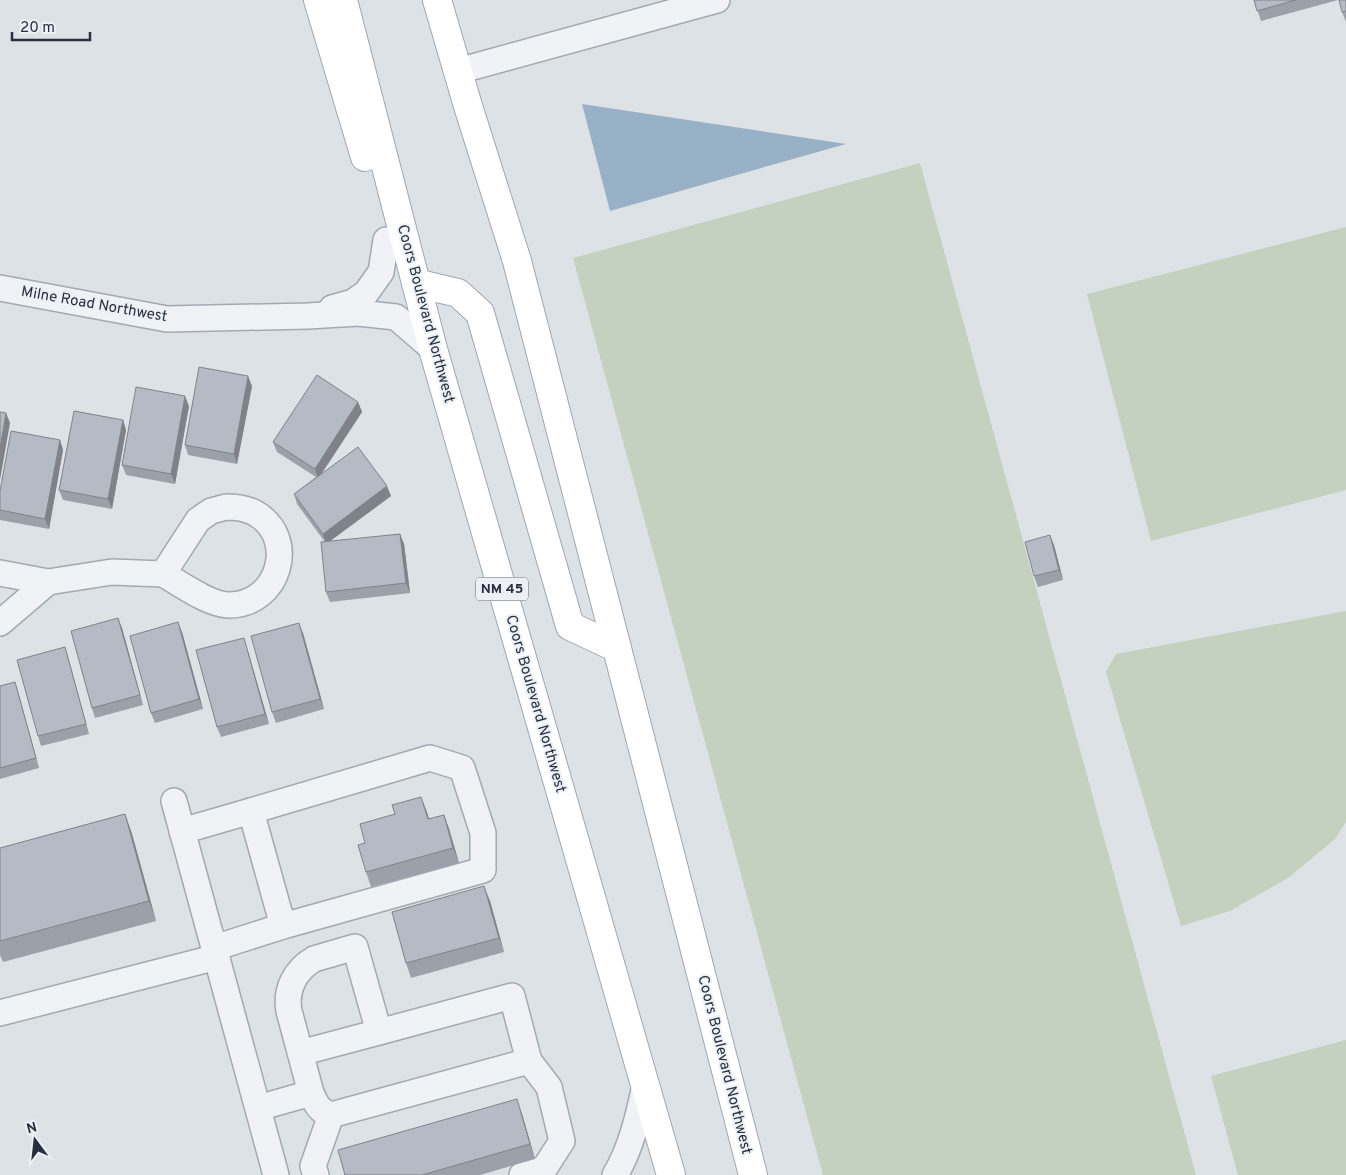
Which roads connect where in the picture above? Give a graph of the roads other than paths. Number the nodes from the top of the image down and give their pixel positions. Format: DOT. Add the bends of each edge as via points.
graph roads {
  1 [pos="318,0"];
  2 [pos="343,0"];
  3 [pos="437,0"];
  4 [pos="717,0"];
  5 [pos="458,71"];
  6 [pos="386,240"];
  7 [pos="416,283"];
  8 [pos="0,288"];
  9 [pos="308,316"];
  10 [pos="433,349"];
  11 [pos="0,573"];
  12 [pos="163,574"];
  13 [pos="48,582"];
  14 [pos="0,623"];
  15 [pos="617,648"];
  16 [pos="174,800"];
  17 [pos="251,811"];
  18 [pos="182,831"];
  19 [pos="283,926"];
  20 [pos="216,952"];
  21 [pos="0,1013"];
  22 [pos="379,1032"];
  23 [pos="300,1053"];
  24 [pos="529,1061"];
  25 [pos="645,1085"];
  26 [pos="311,1093"];
  27 [pos="258,1108"];
  28 [pos="330,1114"];
  29 [pos="276,1175"];
  30 [pos="316,1175"];
  31 [pos="522,1175"];
  32 [pos="615,1175"];
  33 [pos="671,1175"];
  34 [pos="753,1175"];
  1 -- 6 [label="main road" via="364,152"];
  2 -- 7 [label="main road, Coors Boulevard Northwest / NM 45"];
  3 -- 5 [label="main road, Coors Boulevard Northwest"];
  4 -- 5 [label="street"];
  5 -- 15 [label="main road, Coors Boulevard Northwest" via="516,261"];
  6 -- 9 [label="street, Milne Road Northwest" via="381,272 366,292 353,302"];
  7 -- 10 [label="main road, Coors Boulevard Northwest / NM 45"];
  7 -- 15 [label="main road" via="458,293 480,313 570,626"];
  8 -- 9 [label="street, Milne Road Northwest" via="167,319"];
  9 -- 10 [label="street, Milne Road Northwest" via="358,313 396,317"];
  10 -- 25 [label="main road, Coors Boulevard Northwest / NM 45"];
  11 -- 13 [label="street"];
  12 -- 12 [label="street" via="211,600 227,605 244,603 260,596 271,583 278,568 280,552 267,522 255,513 226,507 211,511 198,520"];
  12 -- 13 [label="street" via="112,572"];
  13 -- 14 [label="street"];
  15 -- 34 [label="main road, Coors Boulevard Northwest"];
  16 -- 18 [label="street"];
  17 -- 18 [label="street"];
  17 -- 19 [label="street"];
  17 -- 19 [label="street" via="430,758 462,768 483,833 483,870"];
  18 -- 20 [label="street"];
  19 -- 20 [label="street"];
  20 -- 21 [label="street"];
  20 -- 27 [label="street"];
  22 -- 23 [label="street"];
  22 -- 23 [label="street" via="354,947 314,959 295,976 287,1002"];
  22 -- 24 [label="street" via="512,996"];
  23 -- 26 [label="street"];
  24 -- 28 [label="street"];
  24 -- 31 [label="street" via="549,1087 562,1141 544,1169"];
  25 -- 32 [label="street" via="640,1114"];
  25 -- 33 [label="main road, Coors Boulevard Northwest / NM 45"];
  26 -- 27 [label="street"];
  26 -- 28 [label="street" via="317,1107"];
  27 -- 29 [label="street"];
  28 -- 30 [label="street" via="312,1166"];
}
